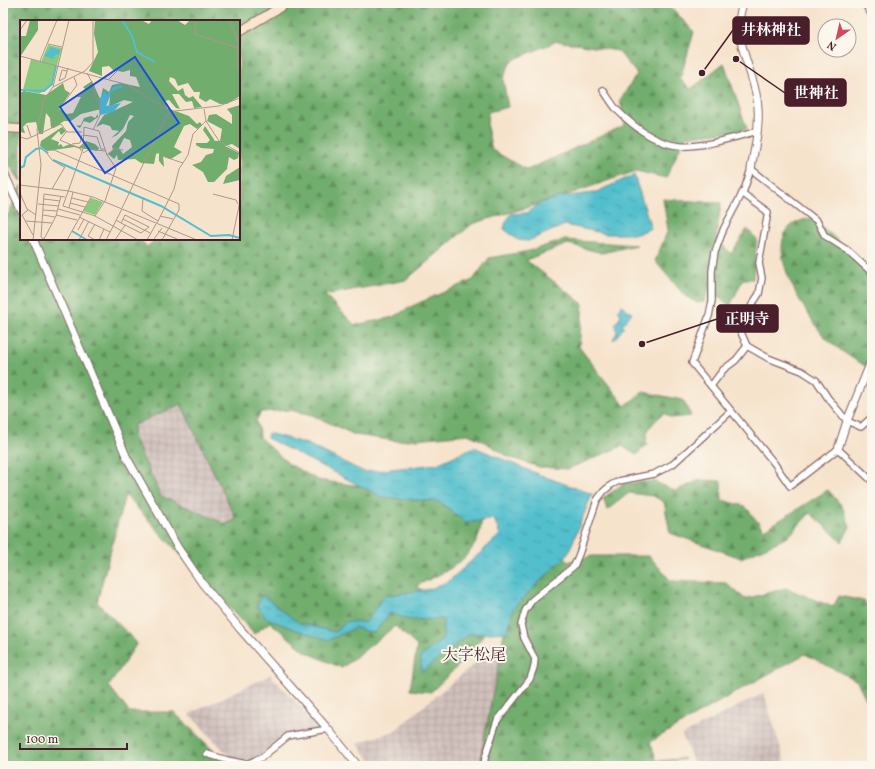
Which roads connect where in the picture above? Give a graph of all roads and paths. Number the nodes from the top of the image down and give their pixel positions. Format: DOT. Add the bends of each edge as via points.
graph roads {
  1 [pos="287,3"];
  2 [pos="743,3"];
  3 [pos="864,3"];
  4 [pos="872,15"];
  5 [pos="240,31"];
  6 [pos="603,90"];
  7 [pos="20,129"];
  8 [pos="4,131"];
  9 [pos="757,131"];
  10 [pos="751,169"];
  11 [pos="3,171"];
  12 [pos="742,193"];
  13 [pos="20,208"];
  14 [pos="33,240"];
  15 [pos="872,271"];
  16 [pos="747,346"];
  17 [pos="872,359"];
  18 [pos="710,386"];
  19 [pos="731,411"];
  20 [pos="872,416"];
  21 [pos="847,421"];
  22 [pos="838,450"];
  23 [pos="872,481"];
  24 [pos="328,729"];
  25 [pos="207,754"];
  26 [pos="358,766"];
  27 [pos="484,766"];
  1 -- 5 [label="main road"];
  2 -- 9 [label="street" via="739,23 741,41 757,100"];
  3 -- 4 [label="street"];
  6 -- 9 [label="street" via="616,109 627,119 664,143 692,146 734,139"];
  7 -- 8 [label="main road"];
  9 -- 10 [label="street"];
  10 -- 12 [label="street"];
  10 -- 15 [label="street" via="817,221 825,236"];
  11 -- 13 [label="street"];
  12 -- 16 [label="street" via="768,212 759,263 762,278 759,294 740,330"];
  12 -- 18 [label="street" via="715,252 709,316 692,363"];
  14 -- 24 [label="street" via="127,458 178,548 202,583"];
  16 -- 18 [label="street"];
  16 -- 21 [label="street" via="816,380"];
  17 -- 21 [label="street"];
  18 -- 19 [label="street"];
  19 -- 22 [label="street" via="790,486"];
  19 -- 27 [label="street" via="673,464 654,474 619,481 604,491 597,500 574,566 532,600 525,611 521,625 524,638 535,659 534,667 530,679 497,721"];
  20 -- 21 [label="street" via="860,427"];
  21 -- 22 [label="street"];
  22 -- 23 [label="street"];
  24 -- 25 [label="street" via="288,736 261,758 246,764"];
  24 -- 26 [label="street"];
}
